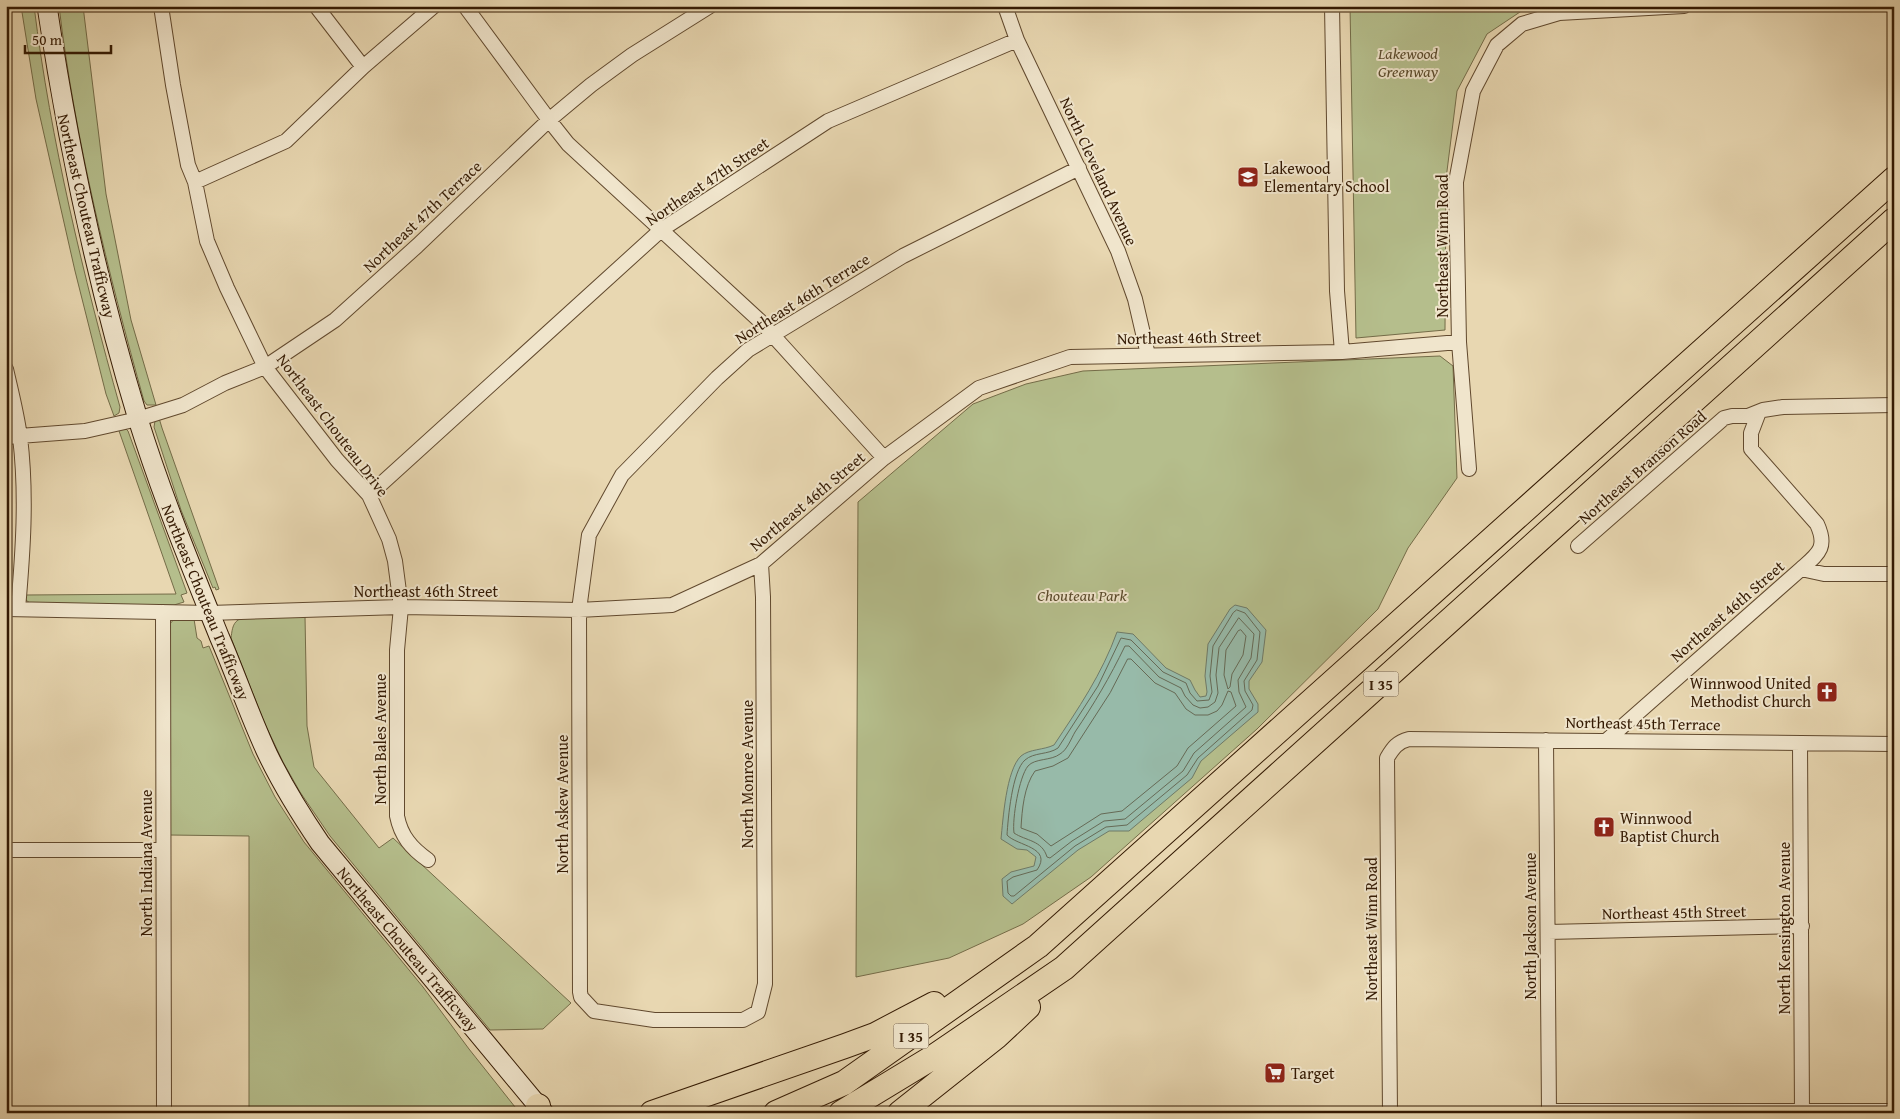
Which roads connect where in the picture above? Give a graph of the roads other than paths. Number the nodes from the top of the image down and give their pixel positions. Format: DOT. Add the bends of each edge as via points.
graph roads {
  1 [pos="47,6"];
  2 [pos="161,6"];
  3 [pos="316,6"];
  4 [pos="434,6"];
  5 [pos="465,6"];
  6 [pos="710,6"];
  7 [pos="1005,6"];
  8 [pos="1332,6"];
  9 [pos="1684,6"];
  10 [pos="1017,40"];
  11 [pos="363,66"];
  12 [pos="549,120"];
  13 [pos="1079,168"];
  14 [pos="1894,179"];
  15 [pos="195,182"];
  16 [pos="1894,220"];
  17 [pos="661,230"];
  18 [pos="773,335"];
  19 [pos="1459,342"];
  20 [pos="1342,352"];
  21 [pos="1148,354"];
  22 [pos="265,367"];
  23 [pos="6,369"];
  24 [pos="1894,405"];
  25 [pos="1759,412"];
  26 [pos="138,419"];
  27 [pos="13,436"];
  28 [pos="884,458"];
  29 [pos="1469,469"];
  30 [pos="369,495"];
  31 [pos="1578,546"];
  32 [pos="762,564"];
  33 [pos="1801,569"];
  34 [pos="1894,574"];
  35 [pos="401,607"];
  36 [pos="12,609"];
  37 [pos="579,610"];
  38 [pos="163,612"];
  39 [pos="210,613"];
  40 [pos="1546,740"];
  41 [pos="1607,740"];
  42 [pos="1800,744"];
  43 [pos="1894,744"];
  44 [pos="1394,747"];
  45 [pos="6,850"];
  46 [pos="163,850"];
  47 [pos="428,860"];
  48 [pos="1802,926"];
  49 [pos="1548,932"];
  50 [pos="1038,946"];
  51 [pos="1064,968"];
  52 [pos="581,997"];
  53 [pos="540,1111"];
  54 [pos="1894,1111"];
  55 [pos="1549,1112"];
  56 [pos="1802,1112"];
  57 [pos="164,1113"];
  58 [pos="652,1113"];
  59 [pos="776,1113"];
  60 [pos="841,1113"];
  61 [pos="900,1113"];
  62 [pos="1390,1113"];
  1 -- 26 [label="main road, Northeast Chouteau Trafficway" via="60,95 82,205"];
  2 -- 15 [label="street, Northeast Chouteau Drive" via="188,165"];
  3 -- 11 [label="street"];
  4 -- 11 [label="street"];
  5 -- 12 [label="street"];
  6 -- 12 [label="street, Northeast 47th Terrace" via="632,55"];
  7 -- 10 [label="street, North Cleveland Avenue"];
  8 -- 20 [label="street" via="1337,291"];
  9 -- 19 [label="street, Northeast Winn Road" via="1559,13 1522,24 1497,45 1473,91 1456,182"];
  10 -- 13 [label="street, North Cleveland Avenue"];
  10 -- 17 [label="street, Northeast 47th Street" via="828,121"];
  11 -- 15 [label="street" via="286,141"];
  12 -- 17 [label="street" via="568,144"];
  12 -- 22 [label="street, Northeast 47th Terrace" via="335,320"];
  13 -- 18 [label="street, Northeast 46th Terrace" via="903,256"];
  13 -- 21 [label="street, North Cleveland Avenue" via="1126,272"];
  14 -- 50 [label="highway, I 35"];
  15 -- 22 [label="street, Northeast Chouteau Drive" via="208,241"];
  16 -- 51 [label="highway, I 35"];
  17 -- 18 [label="street"];
  17 -- 30 [label="street, Northeast 47th Street"];
  18 -- 28 [label="street"];
  18 -- 37 [label="street, Northeast 46th Terrace" via="748,350 716,378 622,475 589,534"];
  19 -- 20 [label="street, Northeast 46th Street"];
  19 -- 29 [label="street, Northeast Winn Road"];
  20 -- 21 [label="street, Northeast 46th Street"];
  21 -- 28 [label="street, Northeast 46th Street" via="1070,357 979,388"];
  22 -- 26 [label="street, Northeast 47th Terrace" via="183,405"];
  22 -- 30 [label="street, Northeast Chouteau Drive" via="337,460"];
  23 -- 27 [label="street"];
  24 -- 25 [label="street" via="1783,407"];
  25 -- 31 [label="street, Northeast Branson Road" via="1724,418"];
  25 -- 33 [label="street" via="1753,425 1751,449 1817,524 1820,532 1822,547"];
  26 -- 27 [label="street, Northeast 47th Terrace" via="85,431"];
  26 -- 39 [label="main road, Northeast Chouteau Trafficway" via="169,510"];
  27 -- 36 [label="street" via="23,476 25,519 24,552"];
  28 -- 32 [label="street, Northeast 46th Street"];
  30 -- 35 [label="street, Northeast Chouteau Drive" via="395,561"];
  32 -- 37 [label="street, Northeast 46th Street" via="672,605"];
  32 -- 52 [label="street, North Monroe Avenue" via="765,984 758,1012 743,1020 654,1020 594,1011"];
  33 -- 34 [label="street, Northeast 46th Street" via="1824,574"];
  33 -- 41 [label="street, Northeast 46th Street"];
  35 -- 37 [label="street, Northeast 46th Street"];
  35 -- 39 [label="street, Northeast 46th Street"];
  35 -- 47 [label="street, North Bales Avenue" via="397,650 397,816 405,838"];
  36 -- 38 [label="street, Northeast 46th Street"];
  37 -- 52 [label="street, North Askew Avenue"];
  38 -- 39 [label="street, Northeast 46th Street"];
  38 -- 46 [label="street, North Indiana Avenue"];
  39 -- 53 [label="main road, Northeast Chouteau Trafficway" via="268,755 302,816 320,843"];
  40 -- 41 [label="street, Northeast 45th Terrace"];
  40 -- 44 [label="street, Northeast 45th Terrace" via="1409,739"];
  40 -- 49 [label="street, North Jackson Avenue"];
  41 -- 42 [label="street, Northeast 45th Terrace"];
  42 -- 43 [label="street, Northeast 45th Terrace"];
  42 -- 48 [label="street, North Kensington Avenue"];
  44 -- 62 [label="street, Northeast Winn Road" via="1387,758"];
  45 -- 46 [label="street"];
  46 -- 57 [label="street, North Indiana Avenue"];
  48 -- 49 [label="street, Northeast 45th Street"];
  48 -- 56 [label="street, North Kensington Avenue"];
  49 -- 55 [label="street, North Jackson Avenue"];
  50 -- 58 [label="highway" via="874,1034"];
  50 -- 59 [label="highway, I 35" via="844,1083"];
  51 -- 60 [label="highway, I 35" via="936,1056"];
  51 -- 61 [label="highway" via="1052,986 997,1036"];
  54 -- 56 [label="street"];
  55 -- 56 [label="street"];
}
